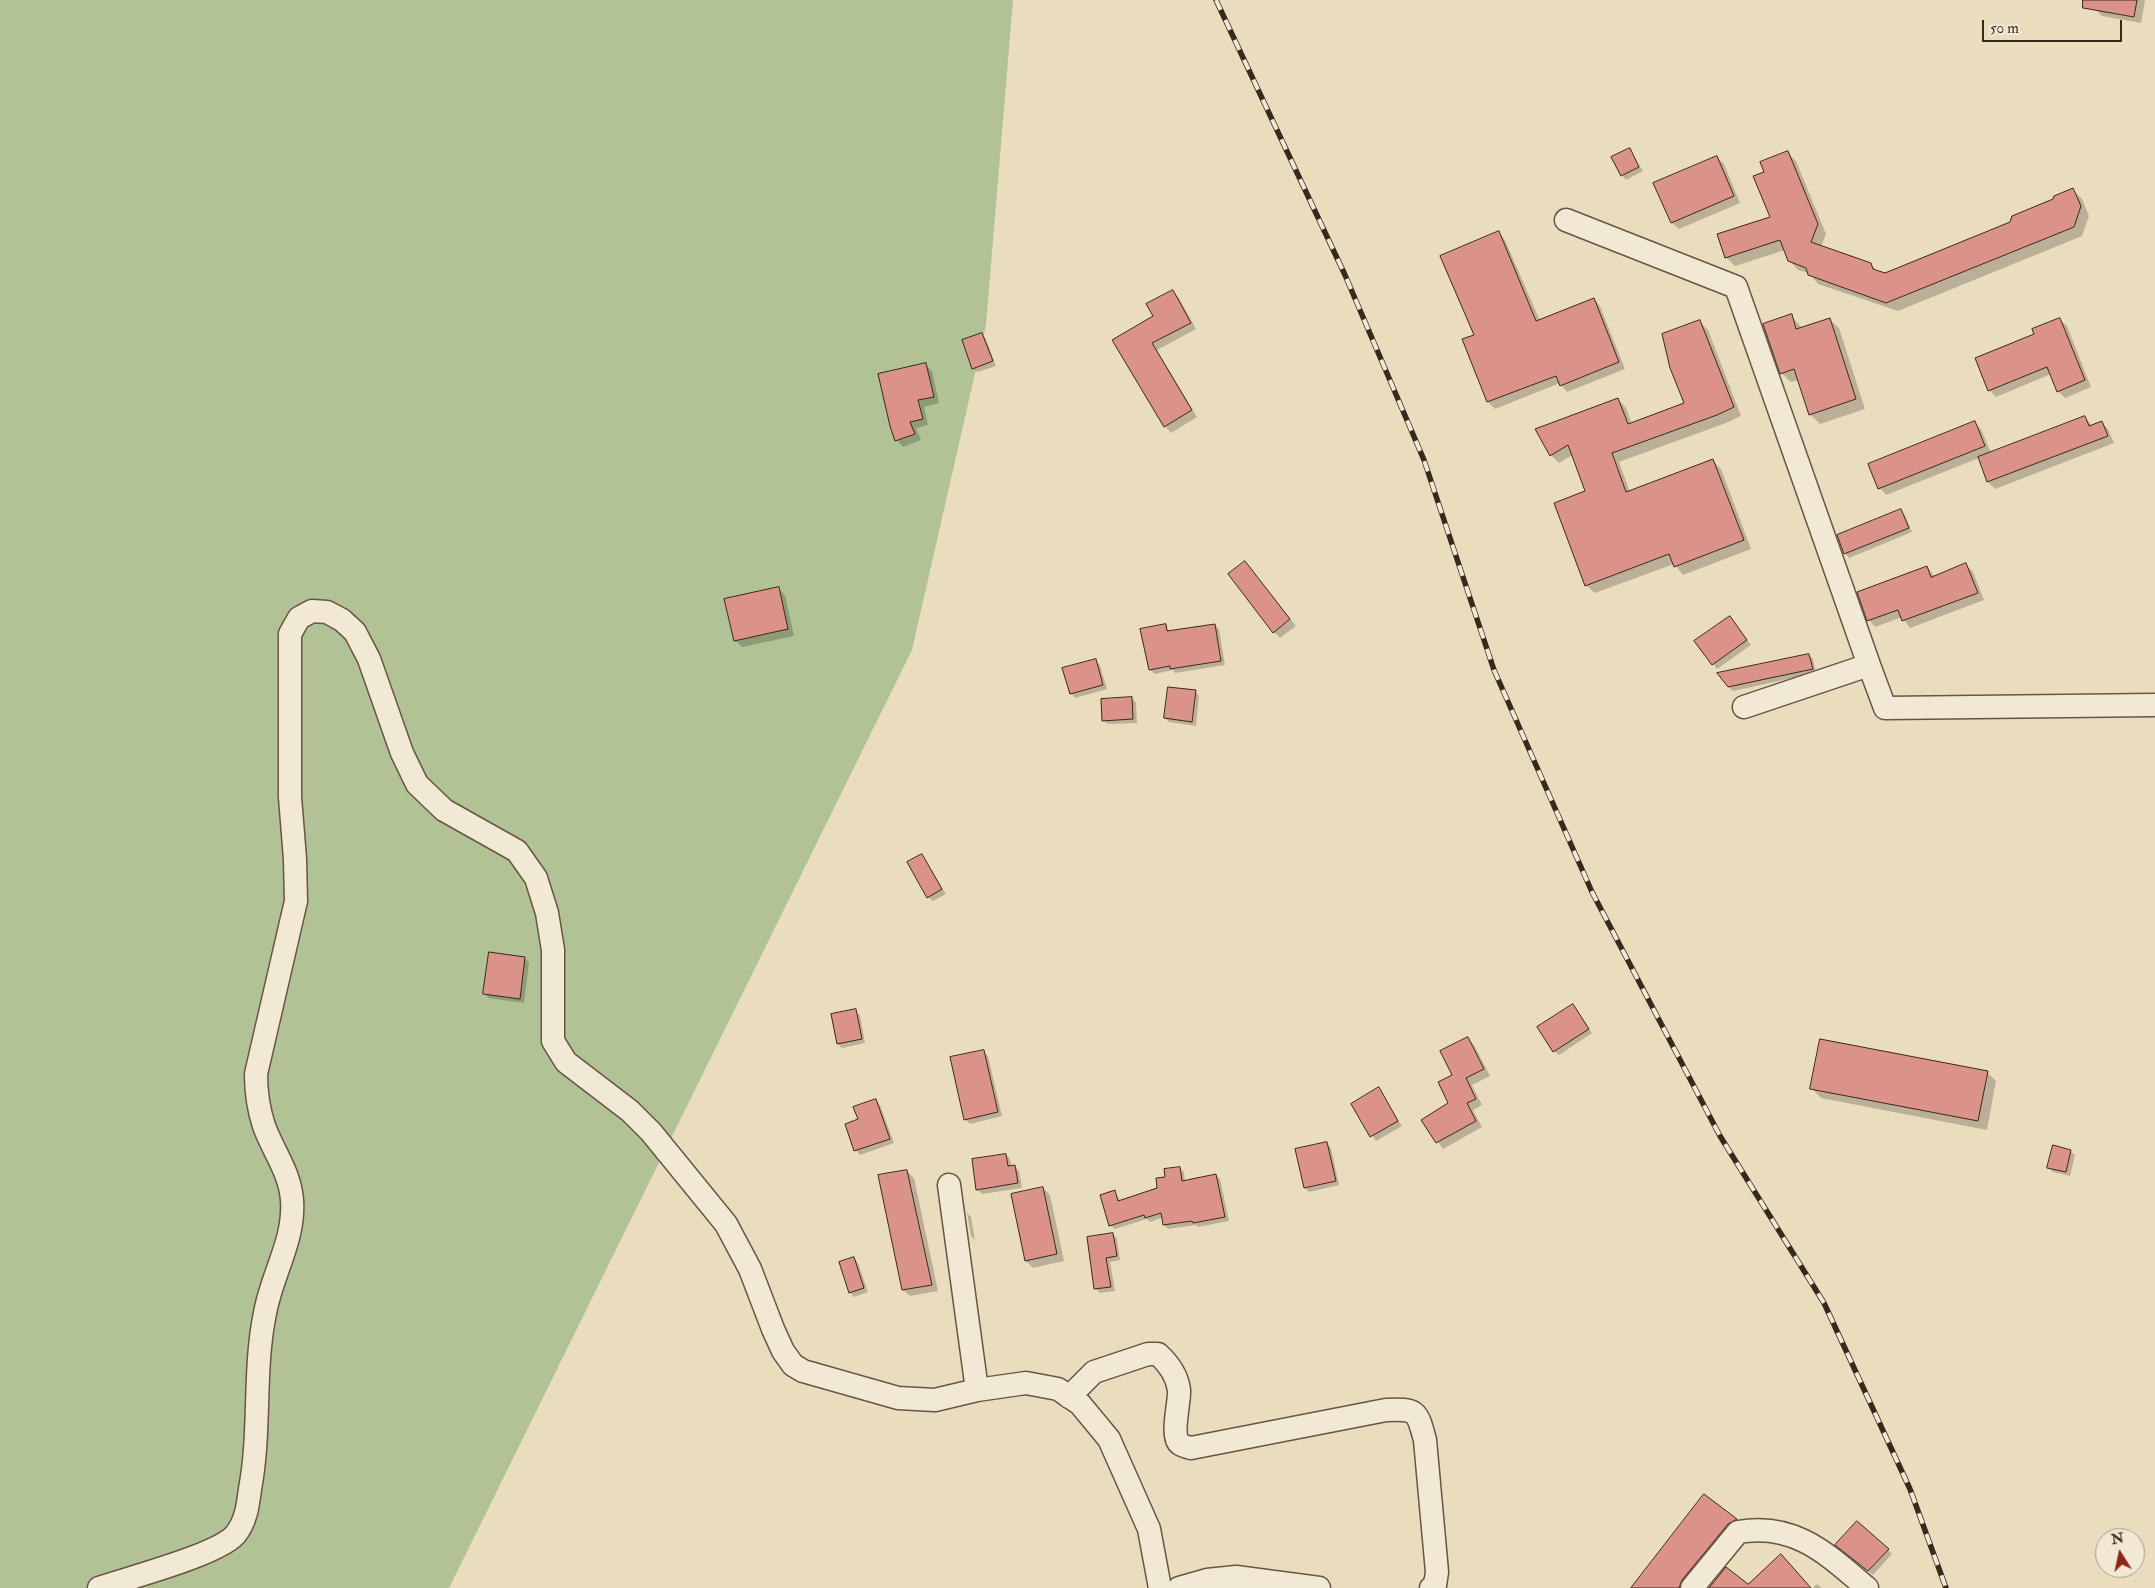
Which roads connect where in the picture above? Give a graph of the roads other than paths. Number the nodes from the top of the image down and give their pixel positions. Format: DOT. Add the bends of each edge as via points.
graph roads {
  1 [pos="1566,220"];
  2 [pos="1869,665"];
  3 [pos="2155,705"];
  4 [pos="1744,708"];
  5 [pos="949,1185"];
  6 [pos="977,1390"];
  7 [pos="1069,1397"];
  8 [pos="1287,1586"];
  9 [pos="99,1588"];
  10 [pos="1160,1588"];
  11 [pos="1179,1588"];
  12 [pos="1319,1588"];
  13 [pos="1432,1588"];
  14 [pos="1692,1588"];
  15 [pos="1867,1588"];
  1 -- 2 [label="street" via="1736,287"];
  2 -- 3 [label="street" via="1886,708"];
  2 -- 4 [label="street"];
  5 -- 6 [label="street"];
  6 -- 7 [label="street" via="1026,1383 1058,1389"];
  6 -- 9 [label="street" via="935,1400 898,1398 803,1371 793,1364 772,1329 750,1269 726,1224 651,1132 630,1111 566,1062 553,1041 553,950 547,913 536,878 517,851 444,810 417,784 355,632 327,612 312,611 299,618 290,634 290,797 296,902 256,1074 256,1098 264,1127 285,1170 292,1199 291,1227 265,1310 260,1339 256,1460 248,1506 243,1523 234,1536 215,1550"];
  7 -- 10 [label="street" via="1080,1404 1109,1439 1149,1529"];
  7 -- 13 [label="street" via="1094,1372 1148,1354 1158,1354 1170,1365 1179,1391 1178,1442 1191,1448 1386,1410 1407,1410 1416,1414 1424,1440 1437,1572"];
  8 -- 11 [label="street" via="1236,1577 1207,1580"];
  8 -- 12 [label="street"];
  14 -- 15 [label="street" via="1738,1532 1768,1529 1797,1537 1828,1555"];
}
